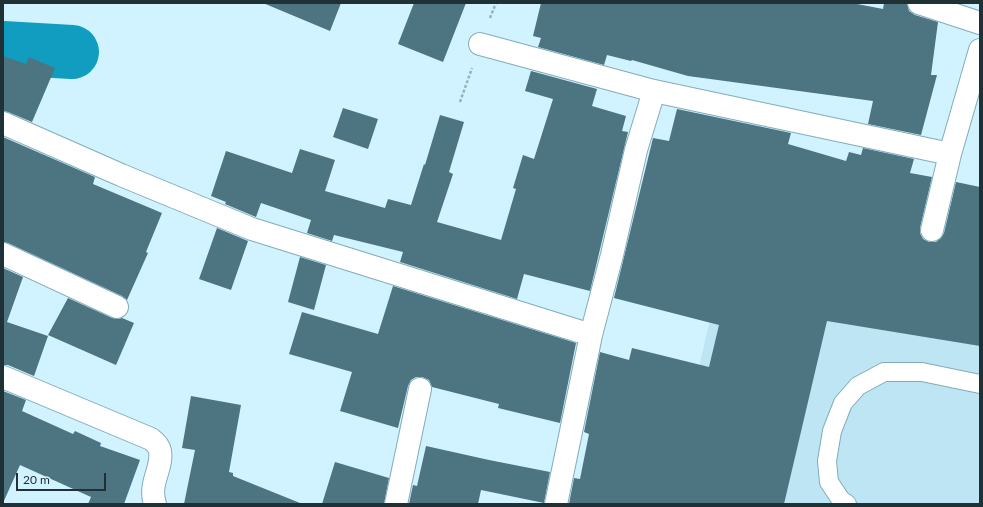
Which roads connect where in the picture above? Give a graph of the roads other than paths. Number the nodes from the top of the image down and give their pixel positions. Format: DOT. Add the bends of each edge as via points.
graph roads {
  1 [pos="919,3"];
  2 [pos="980,23"];
  3 [pos="480,44"];
  4 [pos="980,50"];
  5 [pos="654,92"];
  6 [pos="3,124"];
  7 [pos="950,154"];
  8 [pos="932,230"];
  9 [pos="3,254"];
  10 [pos="117,306"];
  11 [pos="590,335"];
  12 [pos="3,377"];
  13 [pos="980,384"];
  14 [pos="420,389"];
  15 [pos="155,504"];
  16 [pos="396,504"];
  17 [pos="556,504"];
  18 [pos="847,504"];
  1 -- 2 [label="street"];
  3 -- 5 [label="street"];
  4 -- 7 [label="street"];
  5 -- 7 [label="street"];
  5 -- 11 [label="street" via="636,150 612,255"];
  6 -- 11 [label="street" via="252,229"];
  7 -- 8 [label="street"];
  9 -- 10 [label="street"];
  11 -- 17 [label="street"];
  12 -- 15 [label="street" via="151,439 160,451 153,485"];
  13 -- 18 [label="lane" via="922,372 884,372 858,386 843,403 832,431 827,462 829,482 841,500"];
  14 -- 16 [label="street"];
}
